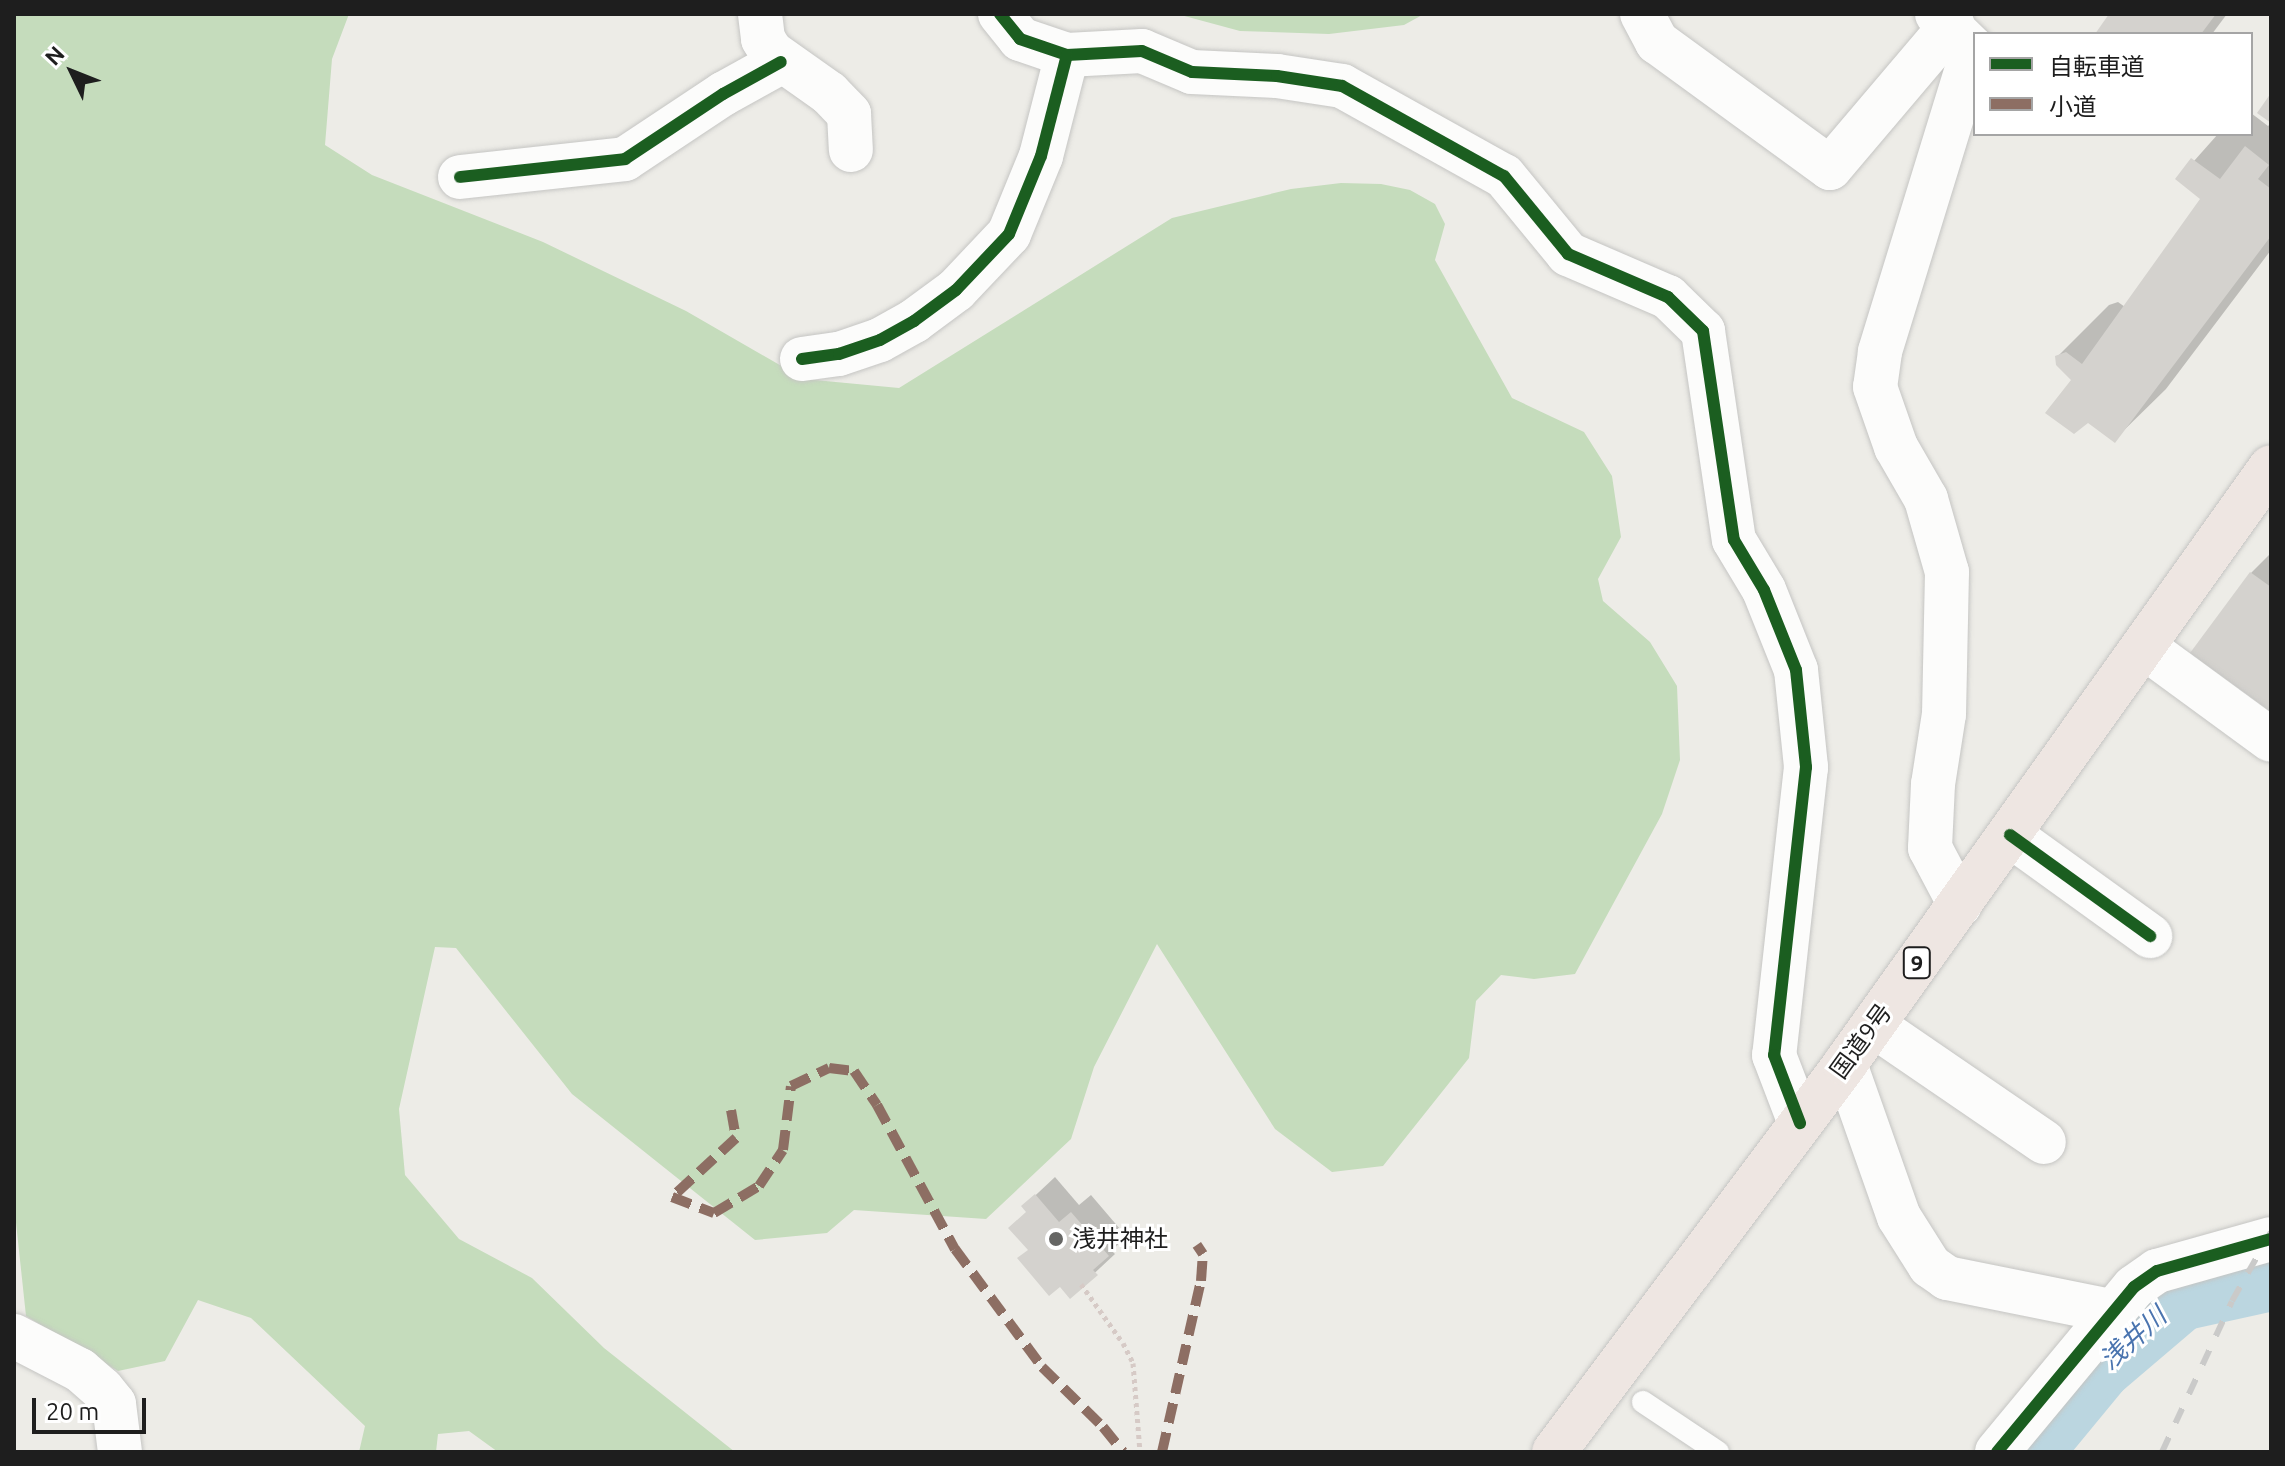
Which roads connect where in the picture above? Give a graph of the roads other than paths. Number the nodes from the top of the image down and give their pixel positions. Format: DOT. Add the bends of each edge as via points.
graph roads {
  1 [pos="760,14"];
  2 [pos="1000,14"];
  3 [pos="1642,14"];
  4 [pos="1945,19"];
  5 [pos="1067,55"];
  6 [pos="781,62"];
  7 [pos="851,150"];
  8 [pos="460,177"];
  9 [pos="802,359"];
  10 [pos="2271,467"];
  11 [pos="2144,647"];
  12 [pos="2271,740"];
  13 [pos="2010,835"];
  14 [pos="1960,905"];
  15 [pos="2150,936"];
  16 [pos="1873,1025"];
  17 [pos="1845,1064"];
  18 [pos="1800,1123"];
  19 [pos="2044,1142"];
  20 [pos="2271,1239"];
  21 [pos="2111,1311"];
  22 [pos="14,1336"];
  23 [pos="1643,1402"];
  24 [pos="120,1452"];
  25 [pos="1554,1452"];
  26 [pos="1718,1452"];
  27 [pos="1997,1452"];
  1 -- 6 [label="street" via="763,39"];
  2 -- 5 [label="street" via="1020,39"];
  3 -- 4 [label="street" via="1657,42 1830,168"];
  4 -- 14 [label="street" via="1973,49 1880,352 1875,387 1896,447 1926,499 1947,572 1944,714 1930,848"];
  5 -- 9 [label="street" via="1041,156 1009,234 956,290 914,321 839,354"];
  5 -- 18 [label="street" via="1142,51 1192,72 1342,86 1504,176 1568,254 1668,297 1703,331 1734,540 1764,590 1796,670 1806,767 1774,1055"];
  6 -- 7 [label="street" via="840,102 849,114"];
  6 -- 8 [label="street" via="625,159"];
  10 -- 11 [label="highway, 国道9号 / 9"];
  11 -- 12 [label="street"];
  11 -- 13 [label="highway, 国道9号 / 9"];
  13 -- 14 [label="highway, 国道9号 / 9"];
  13 -- 15 [label="street"];
  14 -- 16 [label="highway, 国道9号 / 9"];
  16 -- 17 [label="highway, 国道9号 / 9"];
  16 -- 19 [label="street"];
  17 -- 18 [label="highway, 国道9号 / 9"];
  17 -- 21 [label="street" via="1899,1217 1930,1266 1947,1278"];
  18 -- 25 [label="highway, 国道9号 / 9"];
  20 -- 21 [label="street" via="2157,1271"];
  21 -- 27 [label="street"];
  22 -- 24 [label="street" via="61,1359 102,1389 114,1404"];
  23 -- 26 [label="lane"];
}
